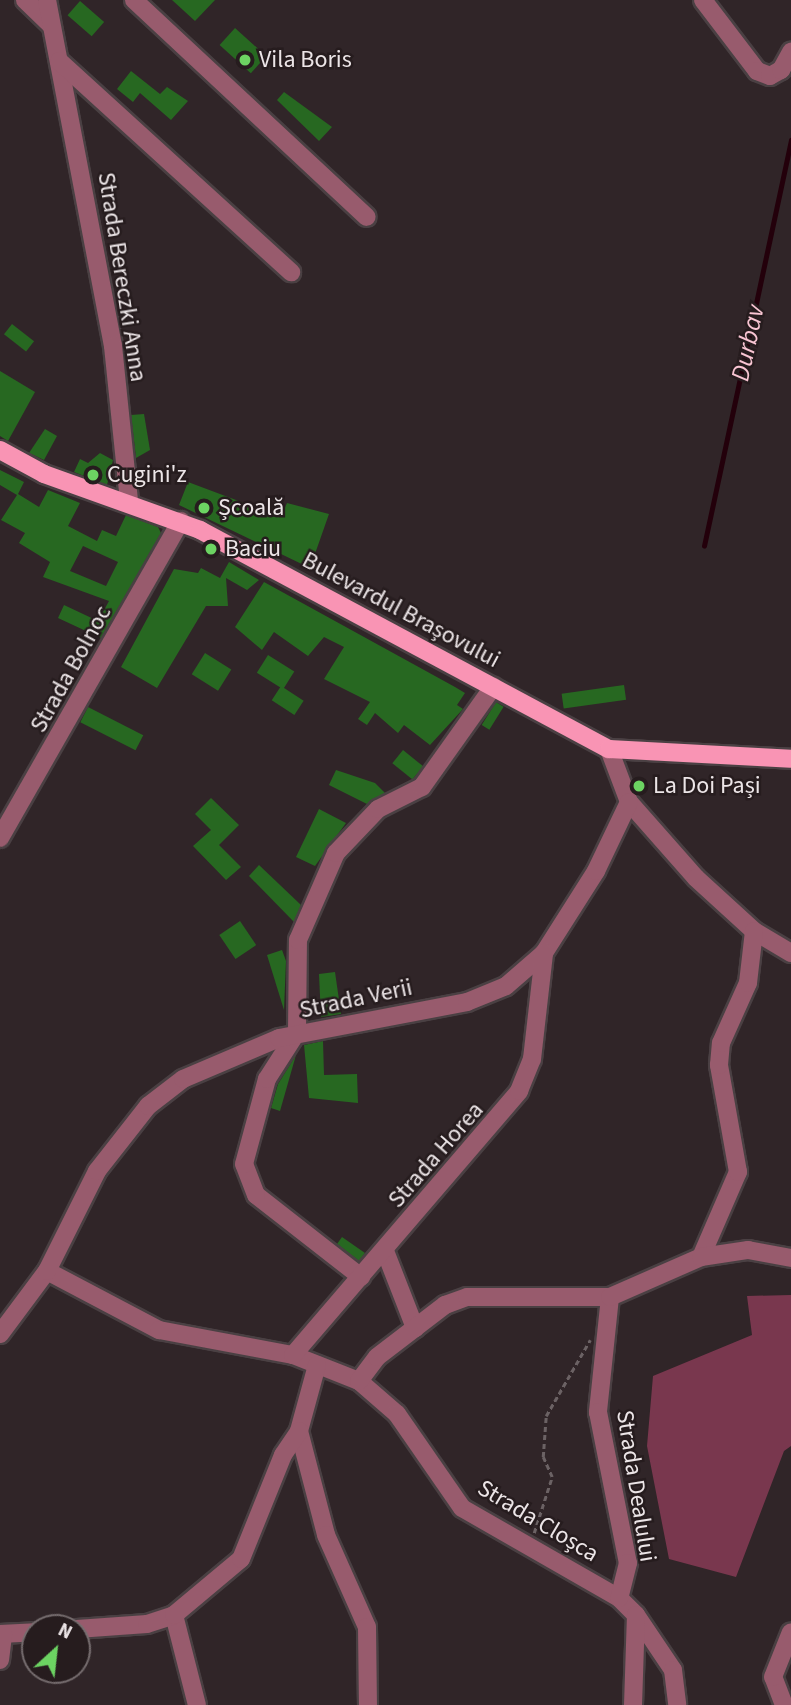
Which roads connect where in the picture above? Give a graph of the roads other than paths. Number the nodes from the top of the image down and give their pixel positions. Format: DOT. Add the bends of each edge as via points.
graph roads {
  1 [pos="25,0"];
  2 [pos="47,0"];
  3 [pos="134,0"];
  4 [pos="703,0"];
  5 [pos="51,25"];
  6 [pos="791,52"];
  7 [pos="59,61"];
  8 [pos="367,217"];
  9 [pos="291,272"];
  10 [pos="0,450"];
  11 [pos="129,502"];
  12 [pos="181,521"];
  13 [pos="492,687"];
  14 [pos="609,749"];
  15 [pos="791,759"];
  16 [pos="628,802"];
  17 [pos="0,838"];
  18 [pos="754,931"];
  19 [pos="544,953"];
  20 [pos="791,953"];
  21 [pos="297,1032"];
  22 [pos="385,1251"];
  23 [pos="701,1257"];
  24 [pos="791,1258"];
  25 [pos="47,1271"];
  26 [pos="361,1277"];
  27 [pos="610,1297"];
  28 [pos="415,1328"];
  29 [pos="0,1334"];
  30 [pos="293,1355"];
  31 [pos="317,1365"];
  32 [pos="359,1381"];
  33 [pos="299,1431"];
  34 [pos="619,1598"];
  35 [pos="174,1615"];
  36 [pos="636,1615"];
  37 [pos="91,1628"];
  38 [pos="791,1632"];
  39 [pos="21,1633"];
  40 [pos="1,1634"];
  41 [pos="0,1660"];
  42 [pos="197,1705"];
  43 [pos="368,1705"];
  44 [pos="633,1705"];
  45 [pos="677,1705"];
  46 [pos="784,1705"];
  1 -- 5 [label="street"];
  2 -- 5 [label="street, Strada Bereczki Anna"];
  3 -- 8 [label="street"];
  4 -- 6 [label="street" via="757,71 770,76 782,70"];
  5 -- 7 [label="street, Strada Bereczki Anna"];
  7 -- 9 [label="street"];
  7 -- 11 [label="street, Strada Bereczki Anna" via="113,346"];
  10 -- 11 [label="main road, Bulevardul Brașovului" via="44,474"];
  11 -- 12 [label="main road, Bulevardul Brașovului"];
  12 -- 13 [label="main road, Bulevardul Brașovului"];
  12 -- 17 [label="street, Strada Bolnoc"];
  13 -- 14 [label="main road, Bulevardul Brașovului"];
  13 -- 21 [label="street" via="422,787 378,809 336,853 298,940"];
  14 -- 15 [label="main road, Bulevardul Brașovului"];
  14 -- 16 [label="street"];
  16 -- 18 [label="street"];
  16 -- 19 [label="street, Strada Verii" via="596,871"];
  18 -- 20 [label="street"];
  18 -- 23 [label="street" via="748,983 721,1044 719,1065 738,1172"];
  19 -- 21 [label="street, Strada Verii" via="506,986 467,1002"];
  19 -- 22 [label="street, Strada Horea" via="532,1059 519,1091"];
  21 -- 25 [label="street" via="183,1079 148,1106 97,1171"];
  21 -- 26 [label="street, Strada Verii" via="267,1079 246,1176 256,1195"];
  22 -- 26 [label="street, Strada Horea"];
  22 -- 28 [label="street"];
  23 -- 24 [label="street" via="748,1250"];
  23 -- 27 [label="street"];
  25 -- 29 [label="street"];
  25 -- 30 [label="street, Strada Cloșca" via="159,1330"];
  26 -- 30 [label="street, Strada Horea"];
  27 -- 28 [label="street" via="467,1297"];
  27 -- 34 [label="street, Strada Dealului" via="603,1324 598,1412 628,1563"];
  28 -- 32 [label="street"];
  30 -- 31 [label="street, Strada Cloșca"];
  31 -- 32 [label="street, Strada Cloșca"];
  31 -- 33 [label="street"];
  32 -- 34 [label="street, Strada Cloșca" via="397,1414 462,1508"];
  33 -- 35 [label="street" via="283,1455 241,1559"];
  33 -- 43 [label="street" via="326,1535 367,1627"];
  34 -- 36 [label="street, Strada Cloșca"];
  35 -- 37 [label="street" via="147,1624"];
  35 -- 42 [label="street"];
  36 -- 44 [label="street"];
  36 -- 45 [label="street, Strada Cloșca" via="673,1670"];
  38 -- 46 [label="street" via="773,1677"];
  39 -- 40 [label="street"];
  40 -- 41 [label="street"];
}
